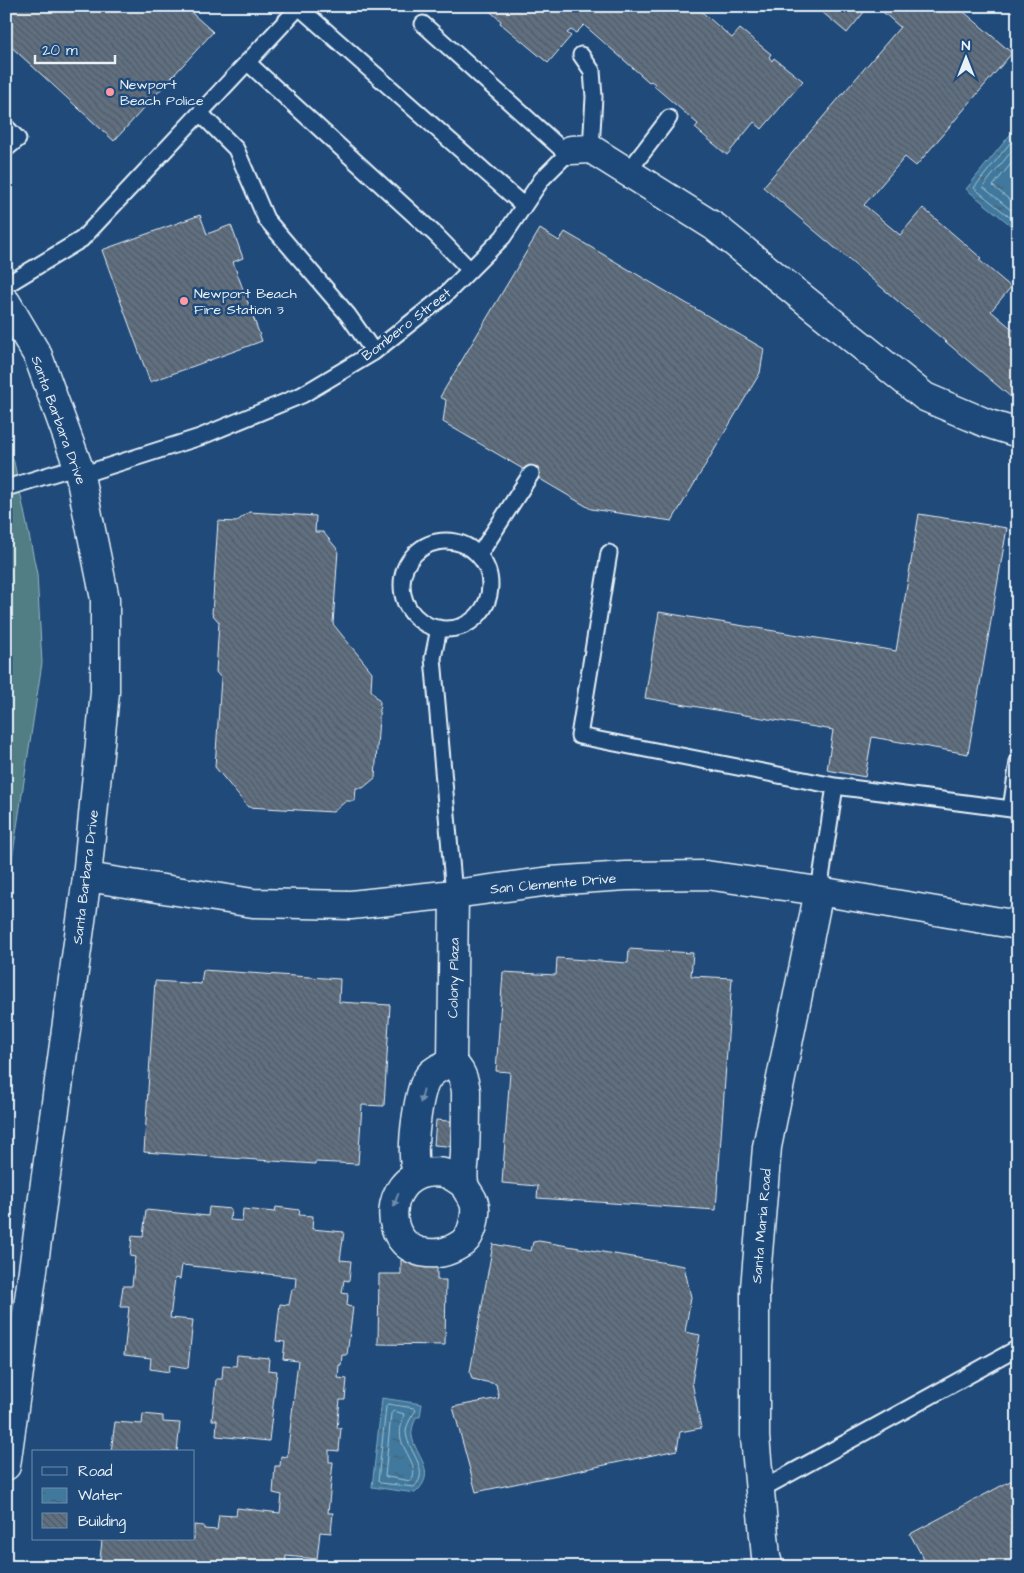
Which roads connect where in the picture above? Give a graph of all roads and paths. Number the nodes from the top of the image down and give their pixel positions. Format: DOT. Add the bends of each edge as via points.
graph roads {
  1 [pos="299,6"];
  2 [pos="423,24"];
  3 [pos="581,56"];
  4 [pos="247,62"];
  5 [pos="200,113"];
  6 [pos="669,118"];
  7 [pos="6,127"];
  8 [pos="6,148"];
  9 [pos="576,151"];
  10 [pos="628,172"];
  11 [pos="524,206"];
  12 [pos="470,270"];
  13 [pos="6,285"];
  14 [pos="6,302"];
  15 [pos="374,352"];
  16 [pos="1018,433"];
  17 [pos="80,471"];
  18 [pos="531,474"];
  19 [pos="6,488"];
  20 [pos="609,553"];
  21 [pos="479,555"];
  22 [pos="439,628"];
  23 [pos="1018,762"];
  24 [pos="835,786"];
  25 [pos="86,877"];
  26 [pos="819,890"];
  27 [pos="454,894"];
  28 [pos="1018,925"];
  29 [pos="452,1062"];
  30 [pos="418,1175"];
  31 [pos="464,1184"];
  32 [pos="1018,1348"];
  33 [pos="6,1466"];
  34 [pos="760,1490"];
  35 [pos="768,1567"];
  1 -- 4 [label="lane"];
  1 -- 11 [label="lane"];
  2 -- 9 [label="lane"];
  3 -- 9 [label="lane" via="592,70 594,97"];
  4 -- 5 [label="lane"];
  4 -- 12 [label="lane"];
  5 -- 13 [label="lane" via="82,239"];
  5 -- 15 [label="lane" via="236,148 266,219 348,315"];
  6 -- 10 [label="lane"];
  7 -- 8 [label="lane" via="18,139"];
  9 -- 10 [label="street"];
  9 -- 11 [label="lane, Bombero Street" via="542,179"];
  10 -- 16 [label="street" via="715,227 925,397"];
  11 -- 12 [label="lane, Bombero Street" via="503,237"];
  12 -- 15 [label="lane, Bombero Street" via="442,298"];
  14 -- 17 [label="street, Santa Barbara Drive" via="38,356"];
  15 -- 17 [label="lane, Bombero Street" via="302,395 200,437"];
  17 -- 19 [label="lane, Bombero Street"];
  17 -- 25 [label="street, Santa Barbara Drive" via="105,599 105,692"];
  18 -- 21 [label="lane"];
  20 -- 24 [label="lane" via="579,736"];
  21 -- 22 [label="lane" via="490,579 485,606 466,624"];
  21 -- 22 [label="lane" via="452,541 437,542 423,547 404,570 402,586 405,600 424,623"];
  22 -- 27 [label="lane" via="432,658"];
  23 -- 24 [label="lane" via="1011,808"];
  24 -- 26 [label="lane"];
  25 -- 27 [label="street, San Clemente Drive" via="253,903 351,905"];
  25 -- 33 [label="street, Santa Barbara Drive"];
  26 -- 27 [label="street, San Clemente Drive" via="696,876 626,876 550,881"];
  26 -- 28 [label="street, San Clemente Drive"];
  26 -- 34 [label="street, Santa Maria Road" via="767,1147 756,1288 755,1438"];
  27 -- 29 [label="street, Colony Plaza"];
  29 -- 30 [label="street, one-way" via="437,1068 424,1088 414,1144"];
  29 -- 31 [label="street" via="461,1072 466,1091"];
  30 -- 31 [label="street" via="434,1172 450,1175"];
  30 -- 31 [label="street, one-way" via="396,1196 392,1213 395,1228 405,1242 416,1250 433,1254 450,1251 464,1242 472,1228 476,1213"];
  32 -- 34 [label="lane"];
  34 -- 35 [label="street, Santa Maria Road"];
}
